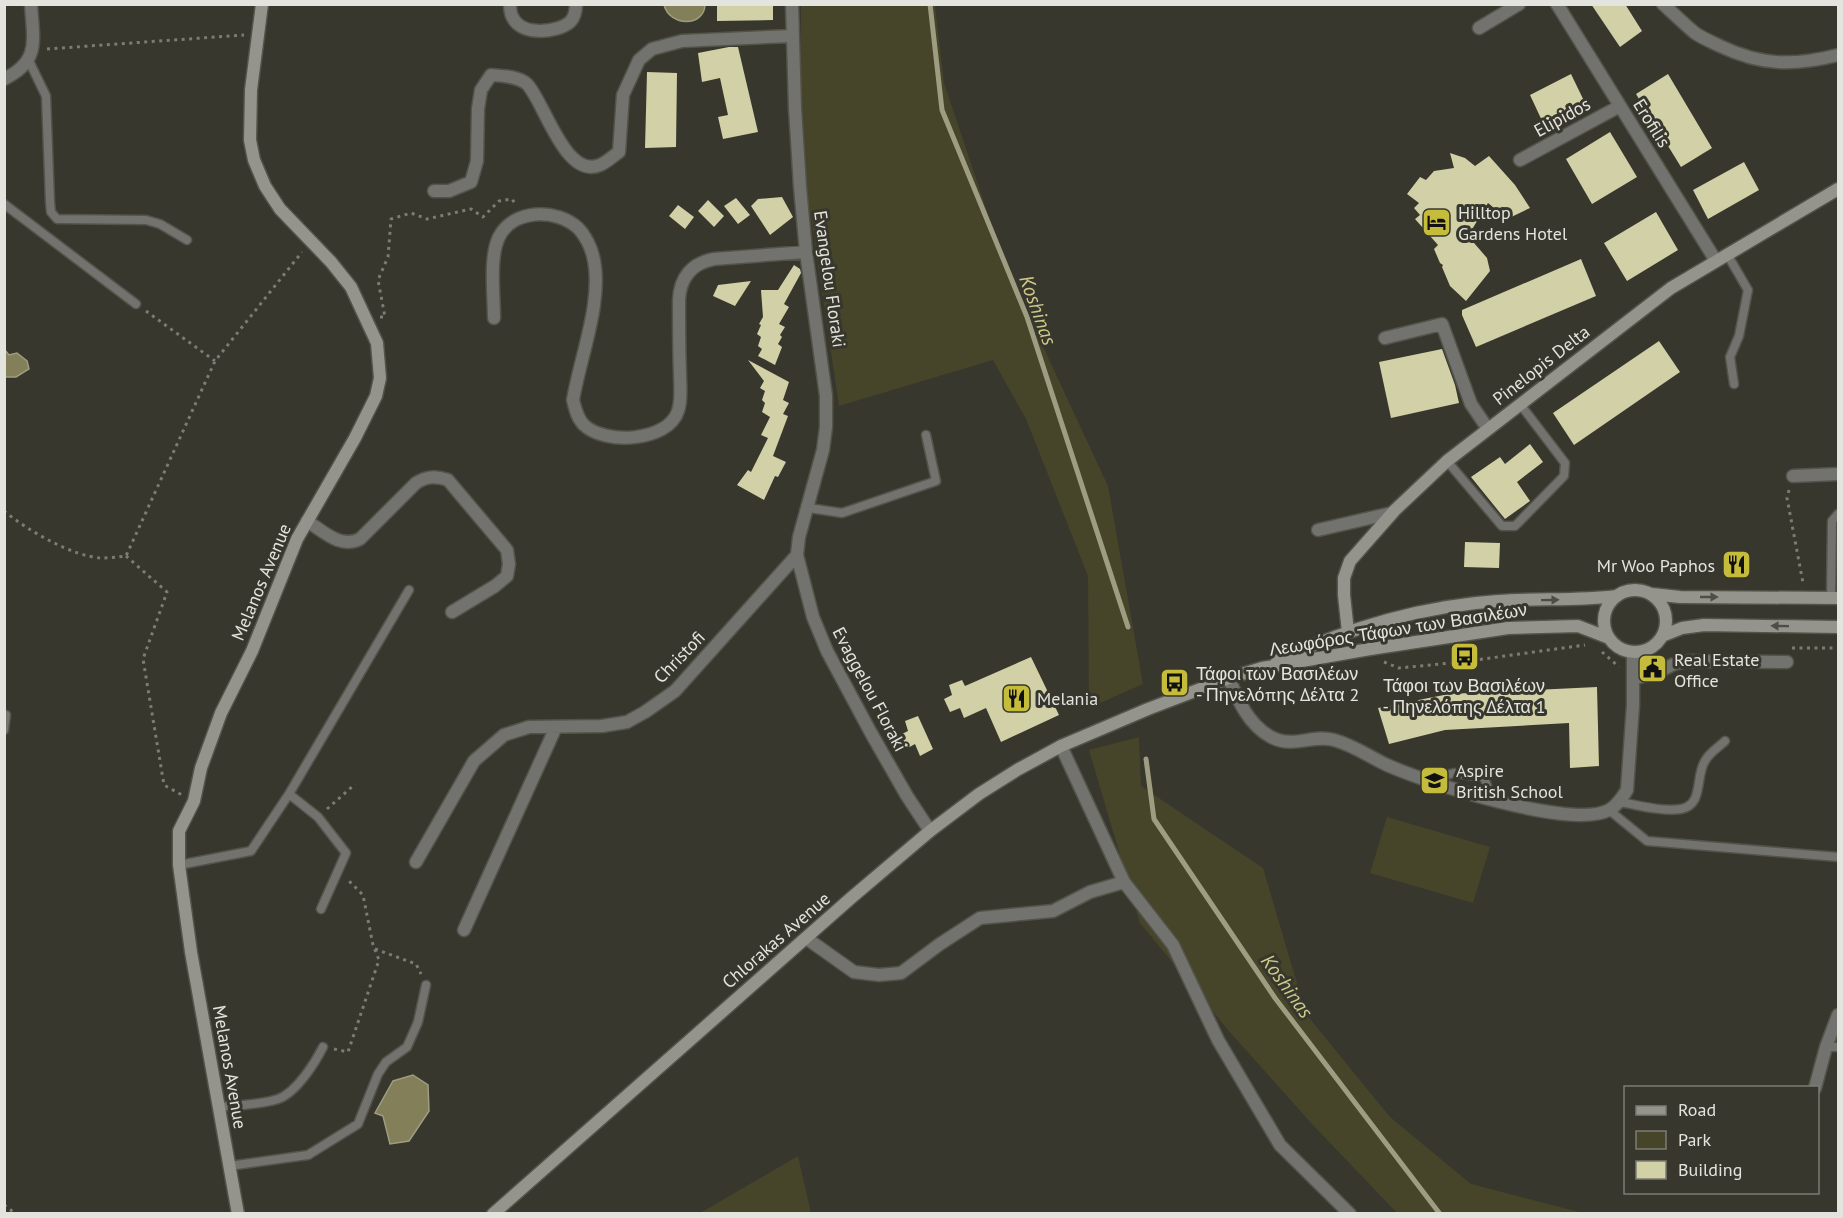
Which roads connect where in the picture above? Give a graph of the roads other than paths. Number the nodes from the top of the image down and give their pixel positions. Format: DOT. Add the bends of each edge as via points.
graph roads {
  1 [pos="32,4"];
  2 [pos="262,4"];
  3 [pos="510,4"];
  4 [pos="576,4"];
  5 [pos="792,4"];
  6 [pos="1519,4"];
  7 [pos="1557,4"];
  8 [pos="1663,4"];
  9 [pos="1479,28"];
  10 [pos="792,36"];
  11 [pos="1839,55"];
  12 [pos="31,56"];
  13 [pos="4,79"];
  14 [pos="1620,106"];
  15 [pos="1520,160"];
  16 [pos="1839,189"];
  17 [pos="434,191"];
  18 [pos="4,204"];
  19 [pos="187,240"];
  20 [pos="806,252"];
  21 [pos="1727,254"];
  22 [pos="1716,261"];
  23 [pos="136,304"];
  24 [pos="494,318"];
  25 [pos="1384,338"];
  26 [pos="1734,384"];
  27 [pos="1520,404"];
  28 [pos="1488,429"];
  29 [pos="926,435"];
  30 [pos="1447,461"];
  31 [pos="1839,474"];
  32 [pos="1793,476"];
  33 [pos="808,508"];
  34 [pos="1392,513"];
  35 [pos="1839,514"];
  36 [pos="307,521"];
  37 [pos="1318,530"];
  38 [pos="797,555"];
  39 [pos="409,590"];
  40 [pos="1651,594"];
  41 [pos="1617,596"];
  42 [pos="1835,598"];
  43 [pos="452,612"];
  44 [pos="1839,627"];
  45 [pos="1348,632"];
  46 [pos="1662,636"];
  47 [pos="1610,638"];
  48 [pos="1634,652"];
  49 [pos="1787,662"];
  50 [pos="1262,668"];
  51 [pos="1634,674"];
  52 [pos="1229,678"];
  53 [pos="6,715"];
  54 [pos="1104,726"];
  55 [pos="556,727"];
  56 [pos="4,730"];
  57 [pos="1725,741"];
  58 [pos="1061,746"];
  59 [pos="1426,780"];
  60 [pos="290,794"];
  61 [pos="1492,800"];
  62 [pos="1619,802"];
  63 [pos="1609,810"];
  64 [pos="930,831"];
  65 [pos="1839,857"];
  66 [pos="416,862"];
  67 [pos="179,865"];
  68 [pos="1124,882"];
  69 [pos="321,909"];
  70 [pos="464,930"];
  71 [pos="806,938"];
  72 [pos="426,985"];
  73 [pos="1839,1016"];
  74 [pos="323,1047"];
  75 [pos="1832,1047"];
  76 [pos="1816,1086"];
  77 [pos="218,1107"];
  78 [pos="229,1166"];
  79 [pos="238,1214"];
  80 [pos="494,1214"];
  81 [pos="1350,1214"];
  1 -- 12 [label="street"];
  2 -- 36 [label="main road, Melanos Avenue" via="250,90 254,160 280,209 351,287 377,344 379,360 376,396"];
  3 -- 4 [label="street" via="518,25 553,30 570,21"];
  5 -- 10 [label="street, Evangelou Floraki"];
  6 -- 9 [label="street"];
  7 -- 14 [label="street, Erofilis"];
  8 -- 11 [label="street" via="1696,34 1758,60 1784,64"];
  10 -- 17 [label="street" via="682,41 652,49 639,60 622,95 619,152 598,166 582,165 562,148 526,83 491,75 481,90 477,161 471,182 449,191"];
  10 -- 20 [label="street, Evangelou Floraki" via="796,150"];
  12 -- 13 [label="street" via="19,72"];
  12 -- 19 [label="lane" via="46,96 51,213 57,219 146,220"];
  14 -- 15 [label="street, Elipidos"];
  14 -- 22 [label="street, Erofilis"];
  16 -- 21 [label="main road, Pinelopis Delta"];
  18 -- 23 [label="lane"];
  20 -- 24 [label="street" via="714,258 703,261 687,274 680,290 678,411 671,422 652,434 607,435 583,424 576,411 573,400 593,316 595,282 594,257 578,228 554,216 538,214 522,216 504,229 495,245"];
  20 -- 33 [label="street, Evangelou Floraki" via="826,396 823,450"];
  21 -- 22 [label="main road, Pinelopis Delta"];
  21 -- 26 [label="lane" via="1748,290 1739,336 1730,357"];
  22 -- 27 [label="main road, Pinelopis Delta" via="1671,288"];
  25 -- 28 [label="street" via="1442,324 1471,404"];
  27 -- 28 [label="main road, Pinelopis Delta"];
  27 -- 30 [label="lane" via="1565,463 1564,476 1515,526 1502,526"];
  28 -- 30 [label="main road, Pinelopis Delta"];
  29 -- 33 [label="lane" via="936,481 842,513"];
  30 -- 34 [label="main road, Pinelopis Delta"];
  31 -- 32 [label="street"];
  33 -- 38 [label="street, Evangelou Floraki"];
  34 -- 37 [label="street"];
  34 -- 45 [label="main road, Pinelopis Delta" via="1350,561 1344,578"];
  35 -- 42 [label="lane" via="1832,521"];
  36 -- 43 [label="street" via="338,541 353,543 416,483 425,478 448,480 507,550 509,564 507,576"];
  36 -- 67 [label="main road, Melanos Avenue" via="252,651 220,713 194,801 179,831"];
  38 -- 55 [label="street, Christofi" via="675,692 627,722"];
  38 -- 64 [label="street, Evaggelou Floraki" via="826,651"];
  39 -- 60 [label="lane"];
  40 -- 41 [label="main road" via="1634,590"];
  40 -- 42 [label="main road, one-way"];
  40 -- 46 [label="main road" via="1664,608 1666,627"];
  45 -- 41 [label="main road, Λεωφόρος Τάφων των Βασιλέων, one-way" via="1462,604"];
  41 -- 47 [label="main road" via="1606,609 1604,619"];
  44 -- 46 [label="main road, one-way" via="1698,626"];
  45 -- 50 [label="main road, Λεωφόρος Τάφων των Βασιλέων"];
  46 -- 48 [label="main road" via="1656,645"];
  47 -- 48 [label="main road" via="1624,650"];
  47 -- 50 [label="main road, Λεωφόρος Τάφων των Βασιλέων" via="1578,626 1515,627"];
  48 -- 51 [label="street"];
  49 -- 51 [label="street" via="1688,661 1654,674"];
  50 -- 52 [label="main road, Λεωφόρος Τάφων των Βασιλέων"];
  51 -- 62 [label="street" via="1628,790"];
  52 -- 54 [label="main road, Λεωφόρος Τάφων των Βασιλέων"];
  52 -- 59 [label="street" via="1247,715 1270,736 1297,743 1333,740"];
  53 -- 56 [label="lane"];
  54 -- 58 [label="main road, Chlorakas Avenue"];
  55 -- 66 [label="street, Christofi" via="529,727 504,735 474,761"];
  55 -- 70 [label="street"];
  57 -- 62 [label="lane" via="1705,759 1696,798 1688,807 1668,809"];
  58 -- 64 [label="main road, Chlorakas Avenue" via="979,794"];
  58 -- 68 [label="street"];
  59 -- 61 [label="street"];
  59 -- 61 [label="lane" via="1454,773 1484,777"];
  60 -- 67 [label="lane" via="251,851"];
  60 -- 69 [label="lane" via="318,817 346,853"];
  61 -- 63 [label="street" via="1570,815"];
  62 -- 63 [label="street"];
  63 -- 65 [label="lane" via="1647,841"];
  64 -- 71 [label="main road, Chlorakas Avenue"];
  67 -- 77 [label="main road, Melanos Avenue"];
  68 -- 71 [label="street" via="1090,892 1053,912 980,918 901,973 854,972"];
  68 -- 81 [label="street" via="1173,945 1218,1040 1280,1145"];
  71 -- 80 [label="main road, Chlorakas Avenue"];
  72 -- 78 [label="lane" via="418,1022 407,1047 386,1062 378,1074 358,1124 308,1155"];
  73 -- 75 [label="street"];
  74 -- 77 [label="lane" via="303,1079 280,1099"];
  75 -- 76 [label="street"];
  77 -- 78 [label="main road, Melanos Avenue"];
  78 -- 79 [label="main road, Melanos Avenue"];
}
